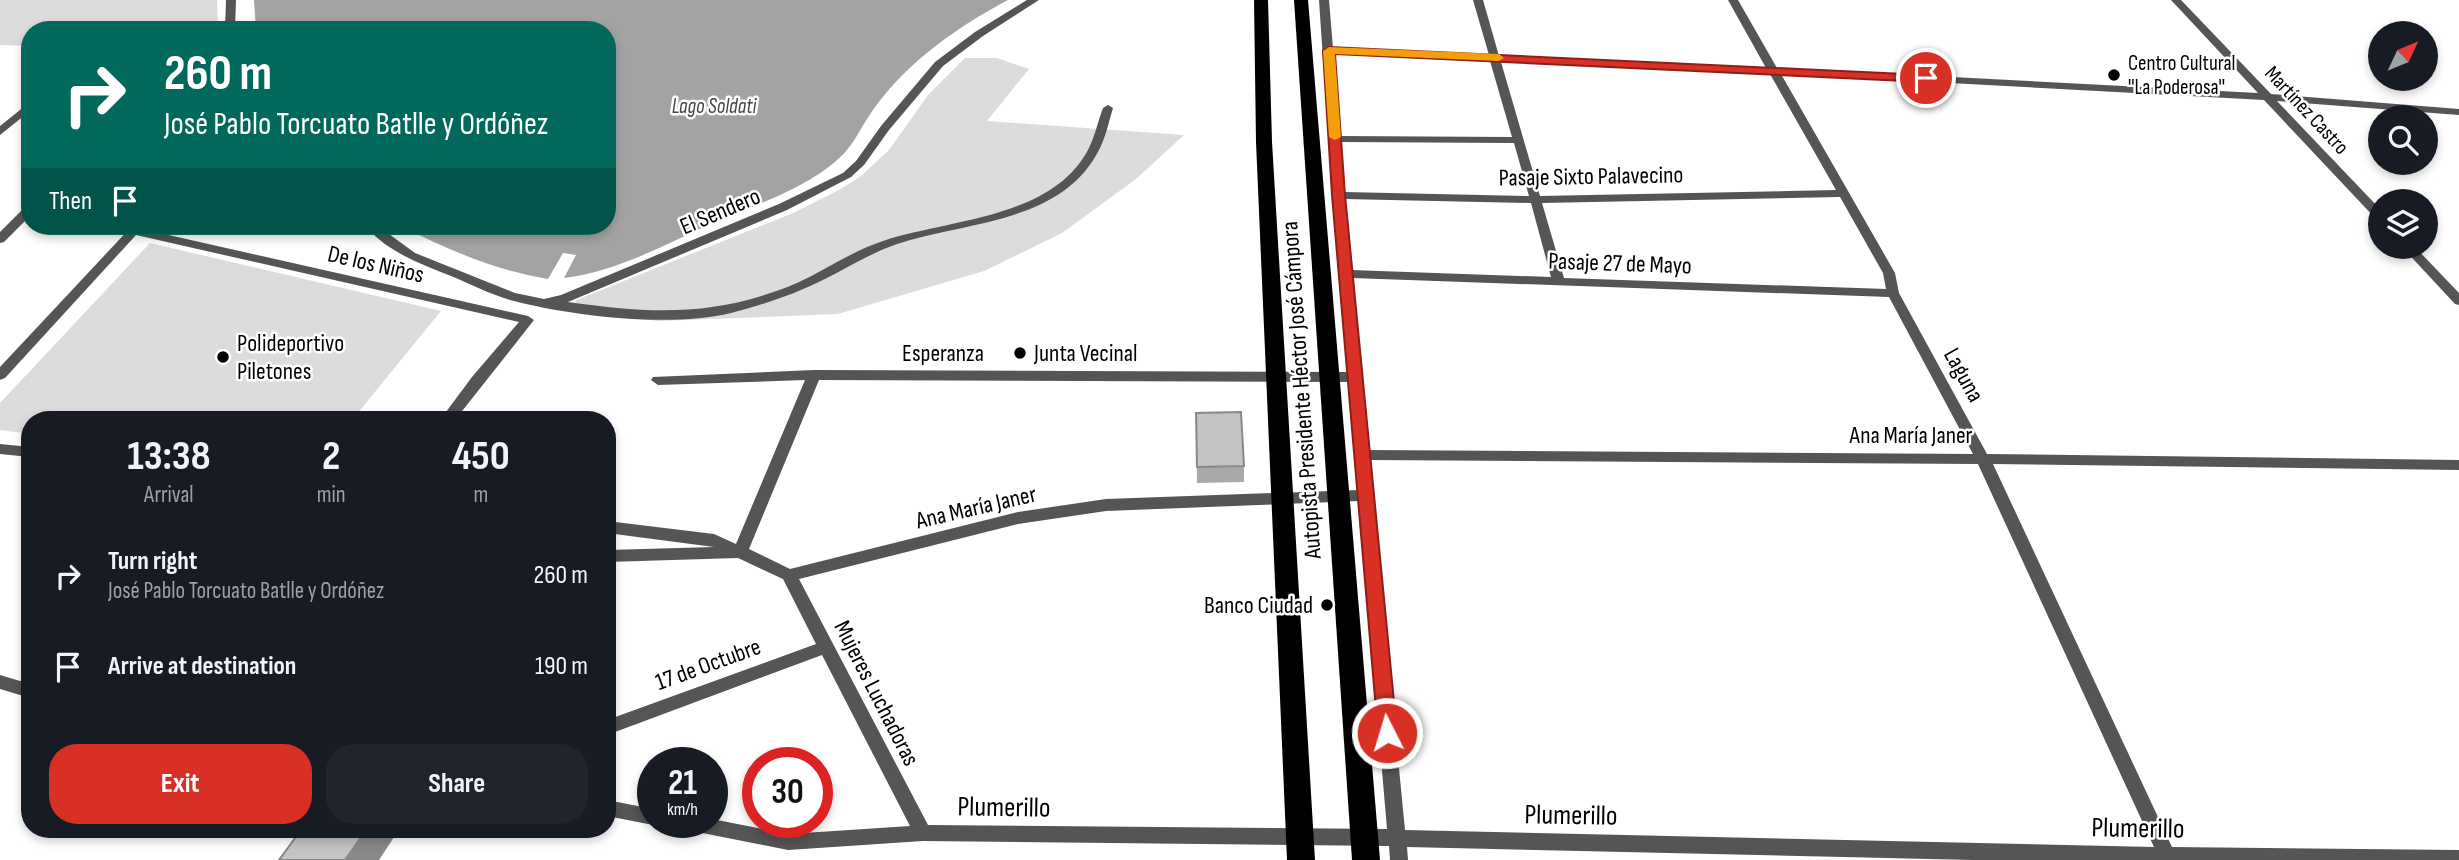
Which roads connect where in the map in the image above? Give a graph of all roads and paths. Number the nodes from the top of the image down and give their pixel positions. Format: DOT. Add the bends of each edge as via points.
graph roads {
  1 [pos="231,0"];
  2 [pos="1034,0"];
  3 [pos="1261,0"];
  4 [pos="1301,0"];
  5 [pos="1324,0"];
  6 [pos="1478,0"];
  7 [pos="1733,0"];
  8 [pos="2176,0"];
  9 [pos="230,21"];
  10 [pos="1329,51"];
  11 [pos="1495,58"];
  12 [pos="1774,70"];
  13 [pos="2269,97"];
  14 [pos="1108,108"];
  15 [pos="2459,111"];
  16 [pos="21,113"];
  17 [pos="0,132"];
  18 [pos="1335,139"];
  19 [pos="1518,140"];
  20 [pos="1844,193"];
  21 [pos="1338,195"];
  22 [pos="1535,200"];
  23 [pos="2368,203"];
  24 [pos="21,218"];
  25 [pos="129,235"];
  26 [pos="165,235"];
  27 [pos="383,235"];
  28 [pos="0,239"];
  29 [pos="2419,259"];
  30 [pos="1346,274"];
  31 [pos="1559,282"];
  32 [pos="1893,293"];
  33 [pos="2459,301"];
  34 [pos="544,303"];
  35 [pos="0,375"];
  36 [pos="814,375"];
  37 [pos="1354,377"];
  38 [pos="658,380"];
  39 [pos="454,411"];
  40 [pos="0,449"];
  41 [pos="21,451"];
  42 [pos="1362,455"];
  43 [pos="1983,459"];
  44 [pos="2459,465"];
  45 [pos="1367,495"];
  46 [pos="616,528"];
  47 [pos="740,552"];
  48 [pos="616,556"];
  49 [pos="789,575"];
  50 [pos="826,647"];
  51 [pos="0,682"];
  52 [pos="21,688"];
  53 [pos="616,725"];
  54 [pos="616,810"];
  55 [pos="637,814"];
  56 [pos="728,831"];
  57 [pos="922,832"];
  58 [pos="1396,838"];
  59 [pos="2168,858"];
  60 [pos="2459,859"];
  61 [pos="1301,860"];
  62 [pos="1366,860"];
  63 [pos="1399,860"];
  1 -- 9 [label="street"];
  2 -- 34 [label="street, El Sendero" via="939,64 847,175 599,286"];
  3 -- 61 [label="highway, Autopista Presidente Héctor José Cámpora" via="1264,142"];
  4 -- 62 [label="highway, Autopista Presidente Héctor José Cámpora"];
  5 -- 10 [label="street"];
  6 -- 11 [label="street"];
  7 -- 12 [label="street, Laguna"];
  8 -- 13 [label="street, Martínez Castro"];
  10 -- 11 [label="street"];
  10 -- 18 [label="street"];
  11 -- 12 [label="street"];
  11 -- 19 [label="street"];
  12 -- 13 [label="street"];
  12 -- 20 [label="street, Laguna"];
  13 -- 15 [label="street"];
  13 -- 23 [label="street, Martínez Castro"];
  14 -- 34 [label="street" via="1084,169 1051,195 1003,217 875,247 801,285 715,312 646,315"];
  16 -- 17 [label="street"];
  18 -- 19 [label="street"];
  18 -- 21 [label="street"];
  19 -- 22 [label="street"];
  20 -- 22 [label="street, Pasaje Sixto Palavecino"];
  20 -- 32 [label="street, Laguna" via="1889,273"];
  21 -- 22 [label="street, Pasaje Sixto Palavecino"];
  21 -- 30 [label="street"];
  22 -- 31 [label="street"];
  24 -- 28 [label="street"];
  25 -- 35 [label="street"];
  26 -- 39 [label="street, De los Niños" via="528,320"];
  27 -- 34 [label="street" via="411,256 512,296"];
  29 -- 33 [label="street"];
  30 -- 31 [label="street, Pasaje 27 de Mayo"];
  30 -- 37 [label="street"];
  31 -- 32 [label="street, Pasaje 27 de Mayo"];
  32 -- 43 [label="street, Laguna"];
  36 -- 37 [label="street, Esperanza"];
  36 -- 38 [label="street, Esperanza"];
  36 -- 47 [label="street"];
  37 -- 42 [label="street"];
  40 -- 41 [label="street"];
  42 -- 43 [label="street, Ana María Janer"];
  42 -- 45 [label="street"];
  43 -- 44 [label="street, Ana María Janer"];
  43 -- 59 [label="street, Laguna"];
  45 -- 49 [label="street, Ana María Janer" via="1106,505 1018,518"];
  45 -- 58 [label="street"];
  46 -- 47 [label="street" via="714,540"];
  47 -- 48 [label="street"];
  47 -- 49 [label="street"];
  49 -- 50 [label="street, Mujeres Luchadoras"];
  50 -- 53 [label="street, 17 de Octubre"];
  50 -- 57 [label="street, Mujeres Luchadoras"];
  51 -- 52 [label="street"];
  54 -- 55 [label="street"];
  56 -- 57 [label="street, Plumerillo" via="788,842"];
  57 -- 58 [label="street, Plumerillo"];
  58 -- 59 [label="street, Plumerillo"];
  58 -- 63 [label="street"];
  59 -- 60 [label="street, Plumerillo"];
}
